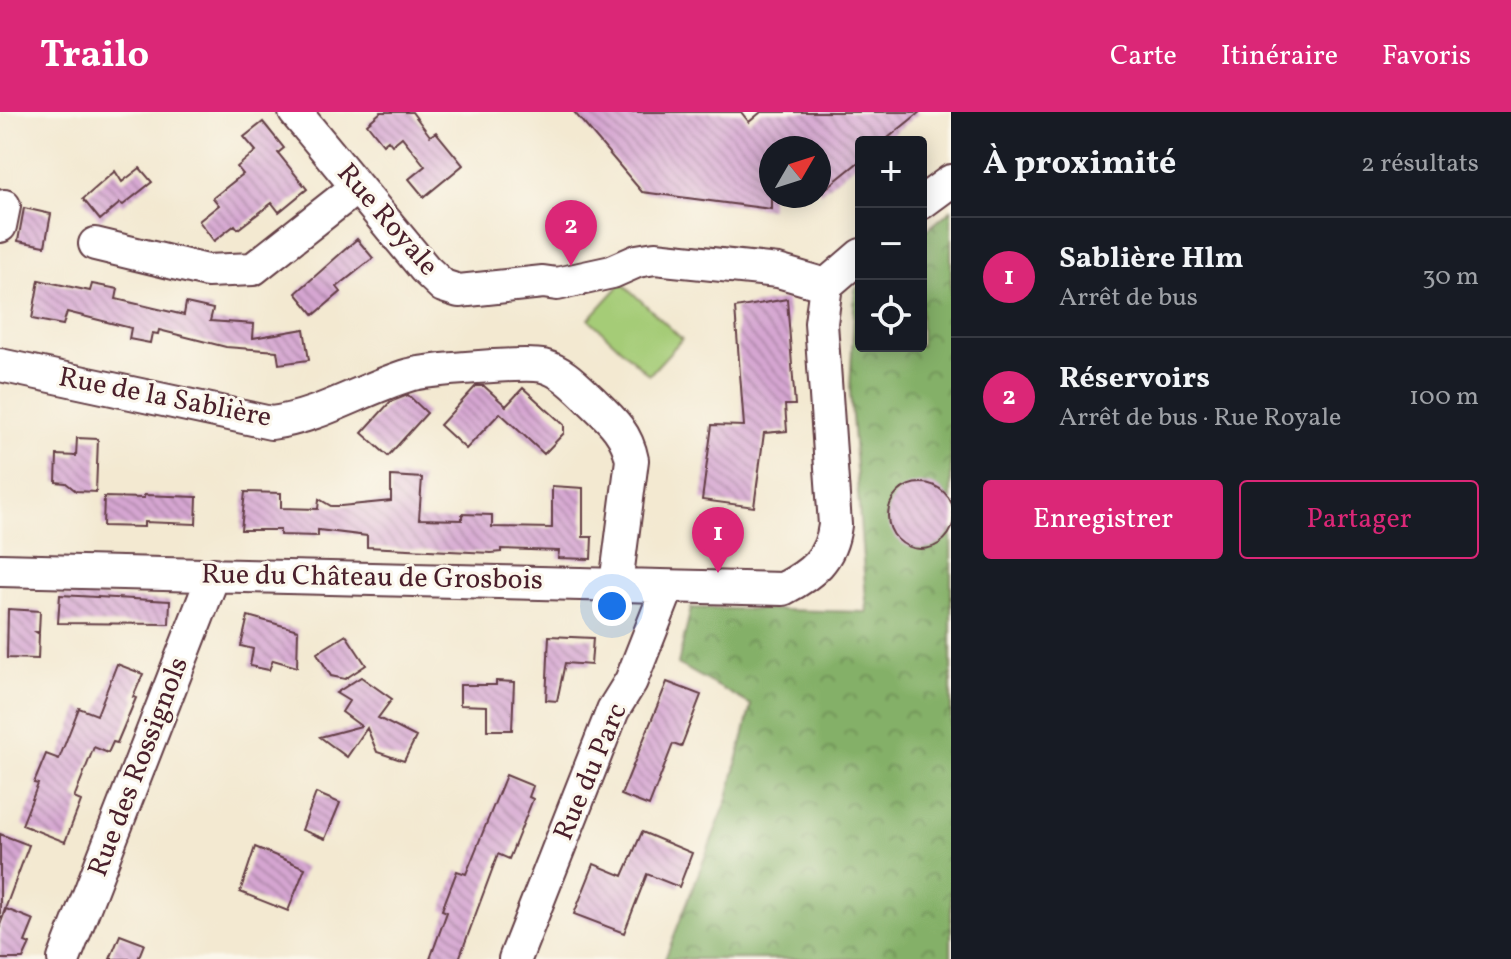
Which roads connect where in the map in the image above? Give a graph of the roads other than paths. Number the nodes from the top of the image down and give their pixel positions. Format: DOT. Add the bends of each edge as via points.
graph roads {
  1 [pos="295,112"];
  2 [pos="951,181"];
  3 [pos="357,187"];
  4 [pos="927,199"];
  5 [pos="95,244"];
  6 [pos="855,260"];
  7 [pos="826,285"];
  8 [pos="0,365"];
  9 [pos="0,570"];
  10 [pos="214,574"];
  11 [pos="616,584"];
  12 [pos="668,587"];
  13 [pos="64,959"];
  14 [pos="515,959"];
  1 -- 3 [label="street, Rue Royale"];
  2 -- 4 [label="street"];
  3 -- 5 [label="street" via="253,269 207,271"];
  3 -- 7 [label="street, Rue Royale" via="425,269 443,286 459,291 557,284 655,258 778,271"];
  6 -- 7 [label="street"];
  7 -- 12 [label="street, Rue du Château de Grosbois" via="821,323 833,543 824,560 783,589"];
  8 -- 11 [label="street, Rue de la Sablière" via="271,423 293,420 412,374 541,365 569,379 617,424 629,447 632,460"];
  9 -- 10 [label="street, Rue du Château de Grosbois"];
  10 -- 11 [label="street, Rue du Château de Grosbois"];
  10 -- 13 [label="street, Rue des Rossignols"];
  11 -- 12 [label="street, Rue du Château de Grosbois"];
  12 -- 14 [label="street, Rue du Parc" via="631,681 613,710"];
}
